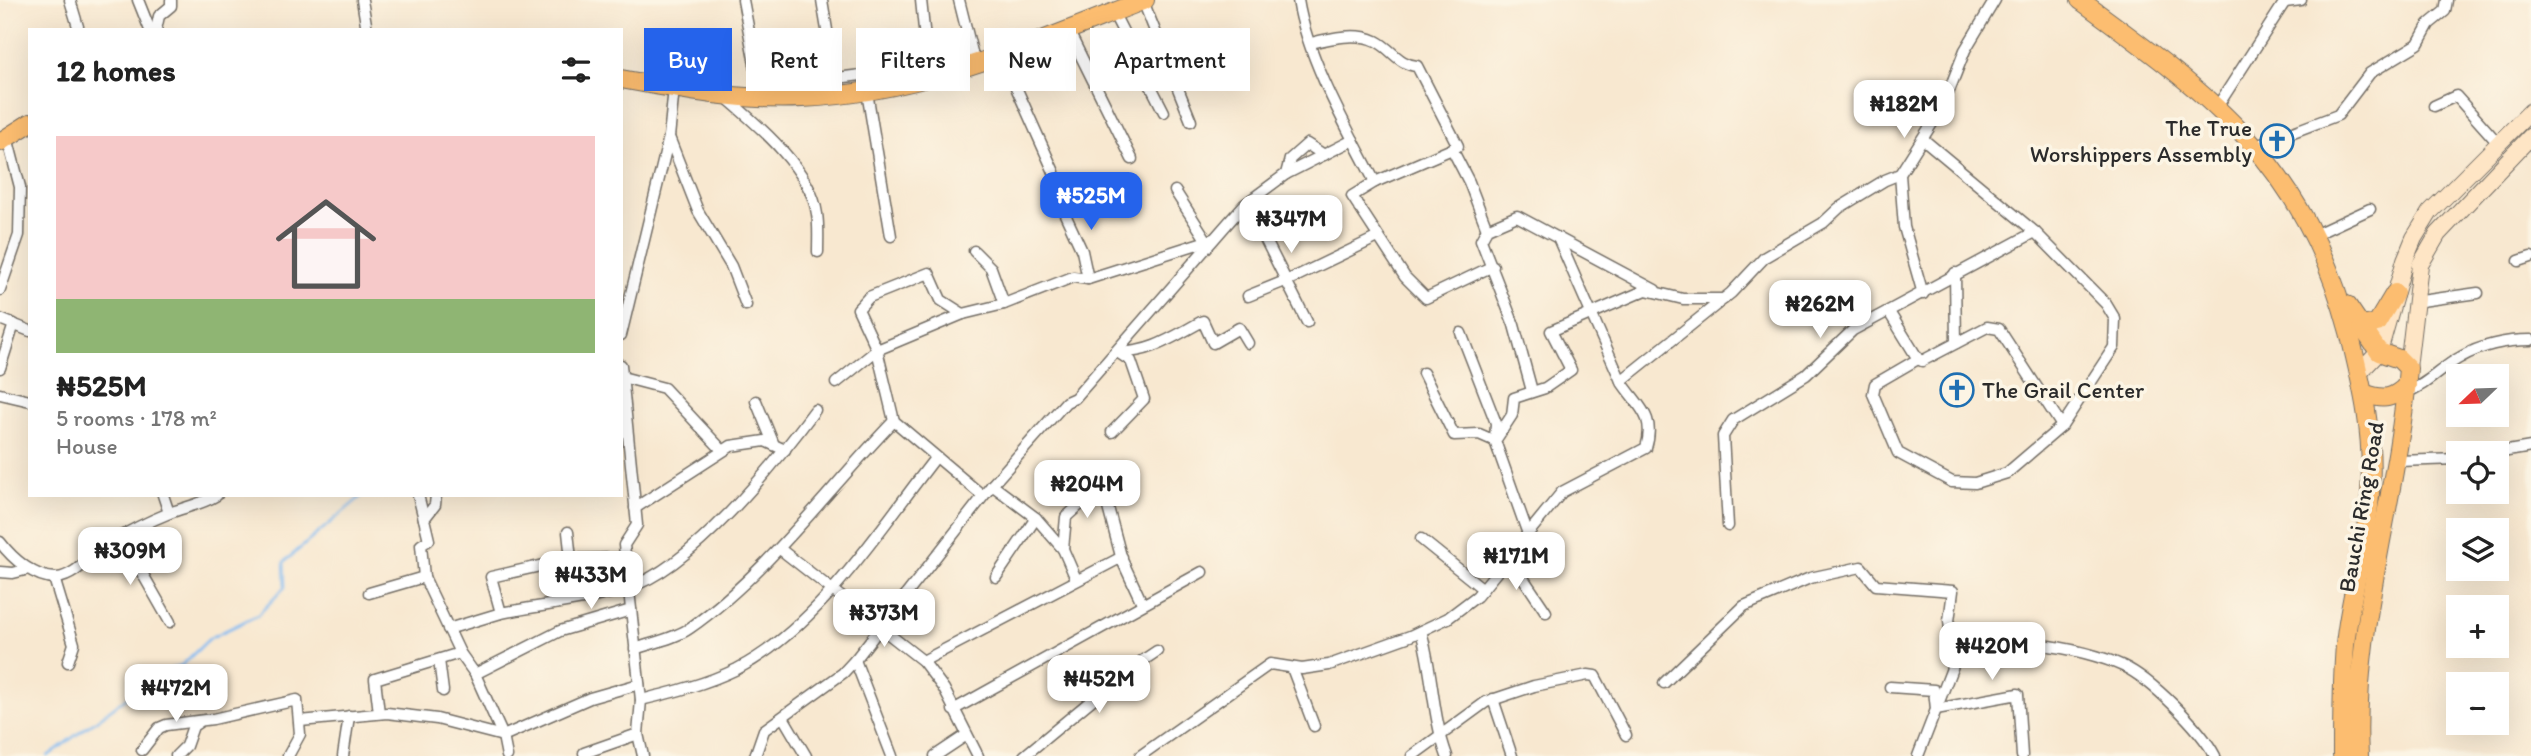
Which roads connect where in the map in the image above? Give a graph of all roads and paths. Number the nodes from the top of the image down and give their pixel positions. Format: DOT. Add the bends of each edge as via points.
graph roads {
  1 [pos="70,0"];
  2 [pos="138,0"];
  3 [pos="171,0"];
  4 [pos="355,0"];
  5 [pos="362,0"];
  6 [pos="743,0"];
  7 [pos="822,0"];
  8 [pos="921,0"];
  9 [pos="959,0"];
  10 [pos="1144,0"];
  11 [pos="1298,0"];
  12 [pos="1995,0"];
  13 [pos="2080,0"];
  14 [pos="2301,0"];
  15 [pos="2447,0"];
  16 [pos="2285,1"];
  17 [pos="1113,12"];
  18 [pos="365,13"];
  19 [pos="78,28"];
  20 [pos="149,28"];
  21 [pos="156,28"];
  22 [pos="367,28"];
  23 [pos="827,28"];
  24 [pos="1073,28"];
  25 [pos="1154,28"];
  26 [pos="1311,43"];
  27 [pos="1076,46"];
  28 [pos="984,61"];
  29 [pos="975,64"];
  30 [pos="623,79"];
  31 [pos="644,83"];
  32 [pos="842,86"];
  33 [pos="842,88"];
  34 [pos="674,91"];
  35 [pos="690,91"];
  36 [pos="825,91"];
  37 [pos="1018,91"];
  38 [pos="1177,91"];
  39 [pos="867,92"];
  40 [pos="722,95"];
  41 [pos="761,96"];
  42 [pos="2434,106"];
  43 [pos="2217,107"];
  44 [pos="2531,111"];
  45 [pos="1164,112"];
  46 [pos="1191,121"];
  47 [pos="28,124"];
  48 [pos="2531,136"];
  49 [pos="670,137"];
  50 [pos="4,139"];
  51 [pos="1923,139"];
  52 [pos="1353,141"];
  53 [pos="2497,142"];
  54 [pos="2256,146"];
  55 [pos="1452,149"];
  56 [pos="1324,155"];
  57 [pos="1132,159"];
  58 [pos="1054,172"];
  59 [pos="1286,174"];
  60 [pos="1900,174"];
  61 [pos="1375,182"];
  62 [pos="1175,191"];
  63 [pos="1058,197"];
  64 [pos="1247,203"];
  65 [pos="2370,209"];
  66 [pos="1487,229"];
  67 [pos="2035,232"];
  68 [pos="2314,235"];
  69 [pos="891,236"];
  70 [pos="1378,237"];
  71 [pos="1558,238"];
  72 [pos="1210,240"];
  73 [pos="974,251"];
  74 [pos="818,252"];
  75 [pos="2531,257"];
  76 [pos="2519,261"];
  77 [pos="1493,266"];
  78 [pos="1955,273"];
  79 [pos="1088,279"];
  80 [pos="1286,280"];
  81 [pos="0,290"];
  82 [pos="1662,293"];
  83 [pos="2395,293"];
  84 [pos="2478,293"];
  85 [pos="1923,294"];
  86 [pos="1248,296"];
  87 [pos="2340,296"];
  88 [pos="1724,299"];
  89 [pos="2414,302"];
  90 [pos="1004,304"];
  91 [pos="746,305"];
  92 [pos="1889,312"];
  93 [pos="963,314"];
  94 [pos="1590,314"];
  95 [pos="623,318"];
  96 [pos="0,319"];
  97 [pos="1307,322"];
  98 [pos="14,324"];
  99 [pos="2362,326"];
  100 [pos="28,330"];
  101 [pos="1461,333"];
  102 [pos="2531,340"];
  103 [pos="1248,343"];
  104 [pos="1956,343"];
  105 [pos="877,350"];
  106 [pos="1117,352"];
  107 [pos="2379,352"];
  108 [pos="1918,359"];
  109 [pos="0,368"];
  110 [pos="2361,370"];
  111 [pos="1423,373"];
  112 [pos="623,377"];
  113 [pos="1621,381"];
  114 [pos="2407,382"];
  115 [pos="836,383"];
  116 [pos="623,387"];
  117 [pos="1532,391"];
  118 [pos="0,394"];
  119 [pos="2366,394"];
  120 [pos="28,401"];
  121 [pos="756,401"];
  122 [pos="815,410"];
  123 [pos="894,422"];
  124 [pos="2062,426"];
  125 [pos="1112,432"];
  126 [pos="1495,441"];
  127 [pos="774,445"];
  128 [pos="2531,447"];
  129 [pos="722,450"];
  130 [pos="785,450"];
  131 [pos="2509,451"];
  132 [pos="936,457"];
  133 [pos="2446,459"];
  134 [pos="2398,461"];
  135 [pos="992,485"];
  136 [pos="983,496"];
  137 [pos="164,497"];
  138 [pos="214,497"];
  139 [pos="418,497"];
  140 [pos="436,497"];
  141 [pos="635,508"];
  142 [pos="169,513"];
  143 [pos="1036,518"];
  144 [pos="424,519"];
  145 [pos="1728,526"];
  146 [pos="568,532"];
  147 [pos="1528,534"];
  148 [pos="121,536"];
  149 [pos="1421,539"];
  150 [pos="0,542"];
  151 [pos="780,549"];
  152 [pos="1063,549"];
  153 [pos="1122,557"];
  154 [pos="1509,557"];
  155 [pos="626,558"];
  156 [pos="571,559"];
  157 [pos="29,569"];
  158 [pos="0,572"];
  159 [pos="1202,572"];
  160 [pos="996,577"];
  161 [pos="54,578"];
  162 [pos="424,578"];
  163 [pos="1076,579"];
  164 [pos="629,588"];
  165 [pos="1483,589"];
  166 [pos="831,591"];
  167 [pos="369,593"];
  168 [pos="1142,603"];
  169 [pos="631,610"];
  170 [pos="1546,611"];
  171 [pos="501,613"];
  172 [pos="170,622"];
  173 [pos="882,627"];
  174 [pos="448,629"];
  175 [pos="1421,631"];
  176 [pos="635,649"];
  177 [pos="1157,651"];
  178 [pos="460,653"];
  179 [pos="439,660"];
  180 [pos="855,660"];
  181 [pos="923,661"];
  182 [pos="68,662"];
  183 [pos="1954,663"];
  184 [pos="1292,668"];
  185 [pos="475,674"];
  186 [pos="1664,682"];
  187 [pos="639,684"];
  188 [pos="1890,687"];
  189 [pos="443,691"];
  190 [pos="1493,699"];
  191 [pos="641,700"];
  192 [pos="1936,709"];
  193 [pos="953,710"];
  194 [pos="379,713"];
  195 [pos="349,716"];
  196 [pos="783,717"];
  197 [pos="202,721"];
  198 [pos="300,721"];
  199 [pos="1314,726"];
  200 [pos="638,734"];
  201 [pos="1439,735"];
  202 [pos="1626,735"];
  203 [pos="503,736"];
  204 [pos="965,736"];
  205 [pos="142,750"];
  206 [pos="584,753"];
  207 [pos="176,756"];
  208 [pos="288,756"];
  209 [pos="343,756"];
  210 [pos="507,756"];
  211 [pos="643,756"];
  212 [pos="755,756"];
  213 [pos="806,756"];
  214 [pos="892,756"];
  215 [pos="935,756"];
  216 [pos="978,756"];
  217 [pos="1024,756"];
  218 [pos="1140,756"];
  219 [pos="1412,756"];
  220 [pos="1447,756"];
  221 [pos="1512,756"];
  222 [pos="1919,756"];
  223 [pos="2022,756"];
  224 [pos="2214,756"];
  225 [pos="2342,756"];
  226 [pos="2359,756"];
  1 -- 19 [label="street"];
  2 -- 20 [label="street"];
  3 -- 21 [label="street"];
  4 -- 18 [label="street"];
  5 -- 18 [label="street"];
  6 -- 41 [label="street"];
  7 -- 23 [label="street"];
  8 -- 32 [label="street" via="927,59 909,69"];
  9 -- 29 [label="street"];
  10 -- 17 [label="main road"];
  10 -- 25 [label="street"];
  11 -- 26 [label="street"];
  12 -- 51 [label="street" via="1965,50 1943,106"];
  13 -- 43 [label="main road, Bauchi Ring Road" via="2186,78"];
  14 -- 16 [label="street"];
  15 -- 54 [label="street" via="2445,12 2430,24 2418,44 2370,73 2338,114"];
  16 -- 43 [label="street"];
  17 -- 24 [label="main road"];
  17 -- 45 [label="street"];
  18 -- 22 [label="street"];
  26 -- 52 [label="street"];
  26 -- 55 [label="street" via="1354,37 1377,41 1407,66 1417,66 1458,146"];
  27 -- 57 [label="street"];
  28 -- 29 [label="main road"];
  29 -- 39 [label="main road"];
  30 -- 31 [label="main road"];
  33 -- 39 [label="main road"];
  34 -- 49 [label="street"];
  35 -- 40 [label="main road"];
  36 -- 41 [label="main road" via="800,99"];
  37 -- 58 [label="street"];
  38 -- 46 [label="street"];
  39 -- 69 [label="street"];
  40 -- 41 [label="main road"];
  40 -- 74 [label="street" via="775,140 811,195 817,213"];
  42 -- 53 [label="street" via="2456,96"];
  43 -- 54 [label="main road, Bauchi Ring Road"];
  44 -- 53 [label="main road"];
  47 -- 50 [label="main road"];
  48 -- 89 [label="main road" via="2438,234 2420,265"];
  49 -- 91 [label="street" via="698,211 731,266"];
  49 -- 95 [label="street"];
  50 -- 81 [label="street" via="20,187 19,234"];
  51 -- 60 [label="street"];
  51 -- 67 [label="street"];
  52 -- 56 [label="street"];
  52 -- 61 [label="street"];
  53 -- 83 [label="main road" via="2430,212 2414,238"];
  54 -- 68 [label="main road, Bauchi Ring Road"];
  55 -- 61 [label="street"];
  55 -- 66 [label="street"];
  56 -- 59 [label="street"];
  56 -- 59 [label="street" via="1307,145 1290,159"];
  59 -- 64 [label="street"];
  60 -- 85 [label="street" via="1905,227"];
  60 -- 88 [label="street" via="1765,257"];
  61 -- 70 [label="street" via="1352,196"];
  62 -- 72 [label="street"];
  63 -- 79 [label="street" via="1082,251"];
  64 -- 72 [label="street"];
  64 -- 80 [label="street"];
  65 -- 68 [label="street"];
  66 -- 71 [label="street" via="1517,216"];
  66 -- 77 [label="street" via="1481,240"];
  67 -- 78 [label="street"];
  67 -- 124 [label="street" via="2112,311 2116,328 2114,347"];
  68 -- 87 [label="main road, Bauchi Ring Road"];
  70 -- 77 [label="street" via="1405,277 1426,298"];
  70 -- 80 [label="street"];
  71 -- 82 [label="street"];
  71 -- 94 [label="street"];
  72 -- 79 [label="street"];
  72 -- 106 [label="street"];
  73 -- 90 [label="street" via="991,268"];
  75 -- 76 [label="street"];
  77 -- 117 [label="street"];
  78 -- 85 [label="street"];
  78 -- 104 [label="street"];
  79 -- 90 [label="street" via="1073,277"];
  80 -- 86 [label="street"];
  80 -- 97 [label="street"];
  82 -- 88 [label="street" via="1683,299"];
  82 -- 94 [label="street" via="1646,290"];
  83 -- 99 [label="main road" via="2377,323"];
  83 -- 107 [label="main road"];
  84 -- 89 [label="street"];
  85 -- 92 [label="street"];
  87 -- 99 [label="main road, Bauchi Ring Road"];
  87 -- 110 [label="main road, Bauchi Ring Road"];
  88 -- 113 [label="street"];
  89 -- 114 [label="main road"];
  90 -- 93 [label="street"];
  92 -- 108 [label="street"];
  92 -- 145 [label="street" via="1853,330 1806,375 1727,426 1723,446"];
  93 -- 105 [label="street"];
  93 -- 105 [label="street" via="941,300 929,272 893,286 869,297 858,309"];
  94 -- 113 [label="street"];
  94 -- 117 [label="street" via="1551,331 1571,370 1545,388"];
  96 -- 98 [label="street"];
  98 -- 100 [label="street"];
  98 -- 109 [label="street"];
  99 -- 107 [label="main road, Bauchi Ring Road"];
  101 -- 126 [label="street" via="1496,423"];
  102 -- 114 [label="street" via="2500,342 2460,357 2425,386"];
  103 -- 106 [label="street" via="1239,327 1213,343 1203,321 1157,346 1136,353"];
  104 -- 108 [label="street"];
  104 -- 124 [label="street" via="1987,327 1998,329"];
  105 -- 115 [label="street"];
  105 -- 123 [label="street"];
  106 -- 125 [label="street" via="1131,361 1144,399"];
  106 -- 135 [label="street"];
  107 -- 110 [label="main road"];
  107 -- 114 [label="main road, Bauchi Ring Road" via="2399,359"];
  108 -- 124 [label="street" via="1875,384 1873,394 1898,453 1952,482 1975,483 2007,473"];
  110 -- 119 [label="main road, Bauchi Ring Road"];
  111 -- 126 [label="street" via="1454,435 1479,435"];
  112 -- 129 [label="street" via="664,388"];
  113 -- 147 [label="street" via="1649,420 1646,448 1562,492"];
  114 -- 119 [label="main road" via="2396,397"];
  114 -- 134 [label="main road, Bauchi Ring Road"];
  116 -- 141 [label="street"];
  117 -- 126 [label="street" via="1514,398 1512,415"];
  118 -- 120 [label="street"];
  119 -- 225 [label="main road, Bauchi Ring Road" via="2371,491 2345,644"];
  121 -- 127 [label="street"];
  122 -- 130 [label="street"];
  123 -- 132 [label="street"];
  123 -- 151 [label="street"];
  126 -- 147 [label="street"];
  127 -- 129 [label="street" via="765,441"];
  127 -- 130 [label="street"];
  128 -- 131 [label="street"];
  129 -- 141 [label="street"];
  130 -- 164 [label="street" via="683,556"];
  132 -- 136 [label="street"];
  132 -- 166 [label="street"];
  133 -- 134 [label="street"];
  134 -- 226 [label="main road, Bauchi Ring Road" via="2367,615 2360,672"];
  135 -- 136 [label="street"];
  135 -- 143 [label="street"];
  136 -- 173 [label="street"];
  137 -- 142 [label="street"];
  138 -- 142 [label="street"];
  139 -- 144 [label="street"];
  140 -- 144 [label="street"];
  141 -- 155 [label="street" via="637,525 624,545"];
  142 -- 148 [label="street"];
  143 -- 152 [label="street"];
  143 -- 160 [label="street"];
  144 -- 162 [label="street" via="429,540 421,545"];
  146 -- 156 [label="street"];
  147 -- 154 [label="street"];
  148 -- 161 [label="street" via="70,575"];
  148 -- 172 [label="street"];
  149 -- 165 [label="street"];
  150 -- 157 [label="street" via="11,558"];
  151 -- 166 [label="street"];
  151 -- 176 [label="street" via="689,629"];
  152 -- 153 [label="street" via="1066,517 1102,485"];
  152 -- 163 [label="street"];
  153 -- 163 [label="street"];
  153 -- 168 [label="street"];
  154 -- 165 [label="street"];
  154 -- 170 [label="street"];
  155 -- 156 [label="street"];
  155 -- 164 [label="street"];
  156 -- 171 [label="street" via="491,577"];
  157 -- 158 [label="street"];
  157 -- 161 [label="street"];
  159 -- 168 [label="street"];
  161 -- 182 [label="street" via="75,644"];
  162 -- 167 [label="street"];
  162 -- 174 [label="street"];
  163 -- 181 [label="street"];
  164 -- 169 [label="street"];
  164 -- 171 [label="street"];
  165 -- 175 [label="street" via="1448,618"];
  166 -- 173 [label="street"];
  166 -- 191 [label="street" via="805,620 739,668 699,685"];
  168 -- 193 [label="street"];
  169 -- 176 [label="street"];
  169 -- 185 [label="street" via="560,631"];
  171 -- 174 [label="street"];
  173 -- 180 [label="street"];
  173 -- 181 [label="street"];
  174 -- 178 [label="street"];
  175 -- 184 [label="street" via="1329,666"];
  175 -- 201 [label="street" via="1431,667"];
  176 -- 187 [label="street"];
  177 -- 217 [label="street" via="1126,671"];
  178 -- 179 [label="street"];
  178 -- 185 [label="street"];
  179 -- 189 [label="street"];
  179 -- 194 [label="street" via="375,679"];
  180 -- 196 [label="street"];
  180 -- 214 [label="street"];
  181 -- 193 [label="street"];
  183 -- 186 [label="street" via="1949,621 1953,590 1876,585 1861,568 1810,578 1744,607"];
  183 -- 192 [label="street"];
  183 -- 224 [label="street" via="1970,651 2004,643 2078,651 2124,667 2157,691"];
  184 -- 199 [label="street"];
  184 -- 218 [label="street" via="1270,664"];
  185 -- 203 [label="street"];
  187 -- 191 [label="street"];
  187 -- 203 [label="street" via="590,698"];
  188 -- 192 [label="street" via="1934,690"];
  190 -- 201 [label="street"];
  190 -- 202 [label="street" via="1534,686 1595,676"];
  190 -- 221 [label="street"];
  191 -- 200 [label="street"];
  192 -- 222 [label="street"];
  192 -- 223 [label="street" via="2018,694"];
  193 -- 204 [label="street"];
  194 -- 195 [label="street"];
  194 -- 203 [label="street" via="437,719"];
  195 -- 198 [label="street"];
  195 -- 209 [label="street"];
  196 -- 212 [label="street" via="760,736"];
  196 -- 213 [label="street"];
  197 -- 198 [label="street" via="297,700"];
  197 -- 205 [label="street" via="159,728"];
  197 -- 207 [label="street" via="193,726 186,746"];
  198 -- 208 [label="street" via="300,734"];
  200 -- 206 [label="street"];
  200 -- 211 [label="street"];
  201 -- 219 [label="street"];
  201 -- 220 [label="street"];
  203 -- 210 [label="street"];
  204 -- 215 [label="street"];
  204 -- 216 [label="street"];
}
